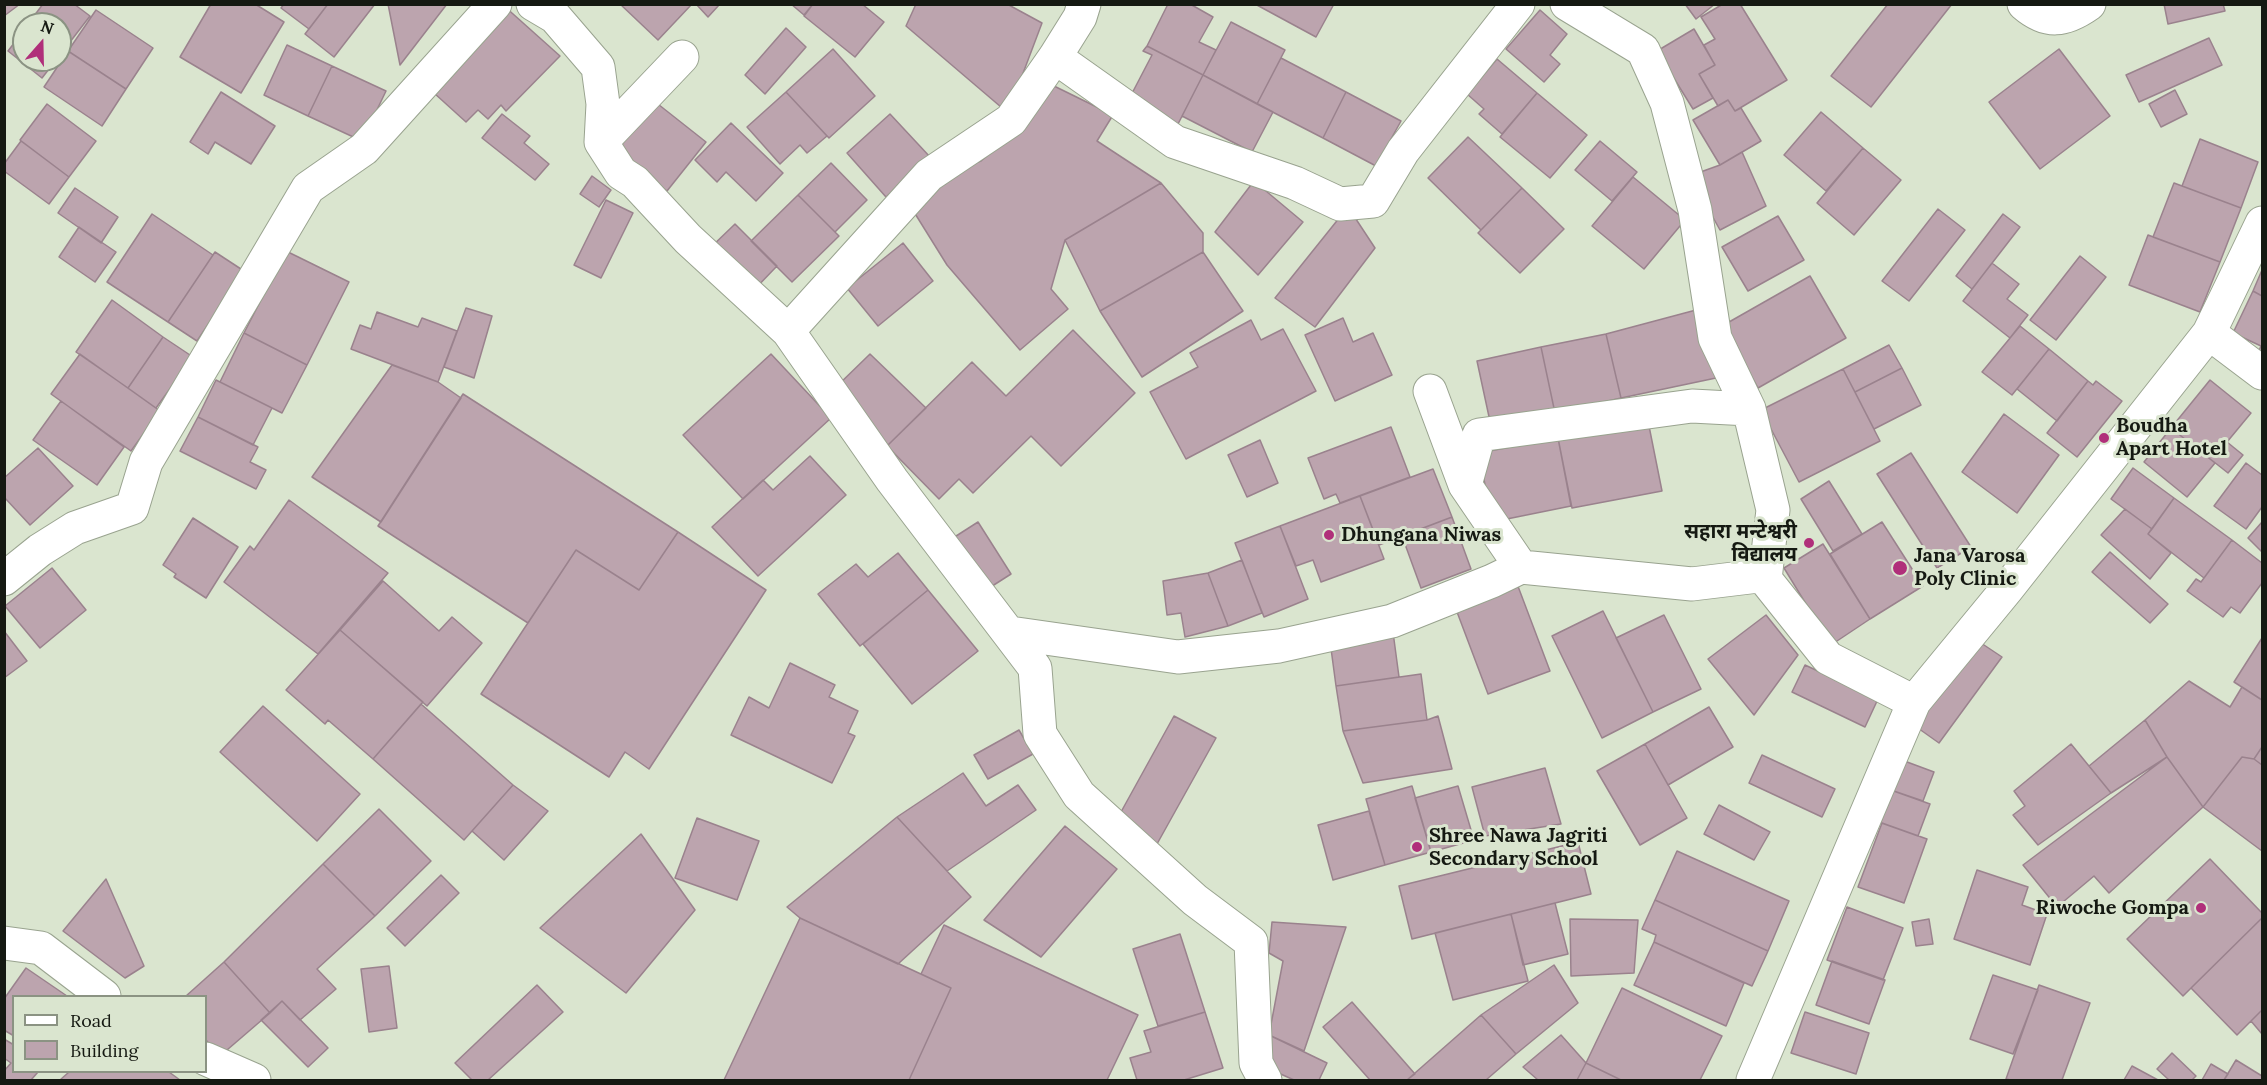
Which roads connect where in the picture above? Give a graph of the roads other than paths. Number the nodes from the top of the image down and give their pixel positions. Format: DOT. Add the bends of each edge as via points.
graph roads {
  1 [pos="495,4"];
  2 [pos="533,4"];
  3 [pos="1084,4"];
  4 [pos="1518,4"];
  5 [pos="1567,4"];
  6 [pos="2024,4"];
  7 [pos="2089,4"];
  8 [pos="682,57"];
  9 [pos="1055,57"];
  10 [pos="601,142"];
  11 [pos="2262,223"];
  12 [pos="788,331"];
  13 [pos="2209,333"];
  14 [pos="2262,373"];
  15 [pos="1430,391"];
  16 [pos="1749,409"];
  17 [pos="1465,485"];
  18 [pos="1521,567"];
  19 [pos="4,579"];
  20 [pos="1765,579"];
  21 [pos="1010,633"];
  22 [pos="1914,702"];
  23 [pos="4,943"];
  24 [pos="103,995"];
  25 [pos="207,1059"];
  26 [pos="254,1080"];
  27 [pos="1265,1080"];
  28 [pos="1753,1080"];
  1 -- 19 [label="street" via="364,149 308,188 146,462 132,508 75,528"];
  2 -- 10 [label="street" via="555,17 598,67 603,104"];
  3 -- 9 [label="street"];
  4 -- 9 [label="street" via="1403,151 1373,201 1340,204 1295,183 1175,142"];
  5 -- 16 [label="street" via="1643,50 1667,103 1695,210 1715,338"];
  6 -- 7 [label="street" via="2037,15 2061,19"];
  8 -- 10 [label="street"];
  9 -- 12 [label="street" via="1011,120 930,176"];
  10 -- 12 [label="street" via="621,173 635,182 688,239"];
  11 -- 13 [label="street"];
  12 -- 21 [label="street" via="892,480"];
  13 -- 14 [label="street"];
  13 -- 22 [label="street"];
  15 -- 17 [label="street"];
  16 -- 17 [label="street" via="1692,405 1479,435"];
  16 -- 20 [label="street" via="1773,510"];
  17 -- 18 [label="street"];
  18 -- 20 [label="street" via="1692,584 1758,576"];
  18 -- 21 [label="street" via="1392,621 1279,646 1178,657"];
  20 -- 22 [label="street" via="1828,658"];
  21 -- 27 [label="street" via="1035,668 1040,734 1078,795 1195,900 1251,942 1256,1063"];
  22 -- 28 [label="street"];
  23 -- 24 [label="street" via="41,948"];
  25 -- 26 [label="street"];
}
